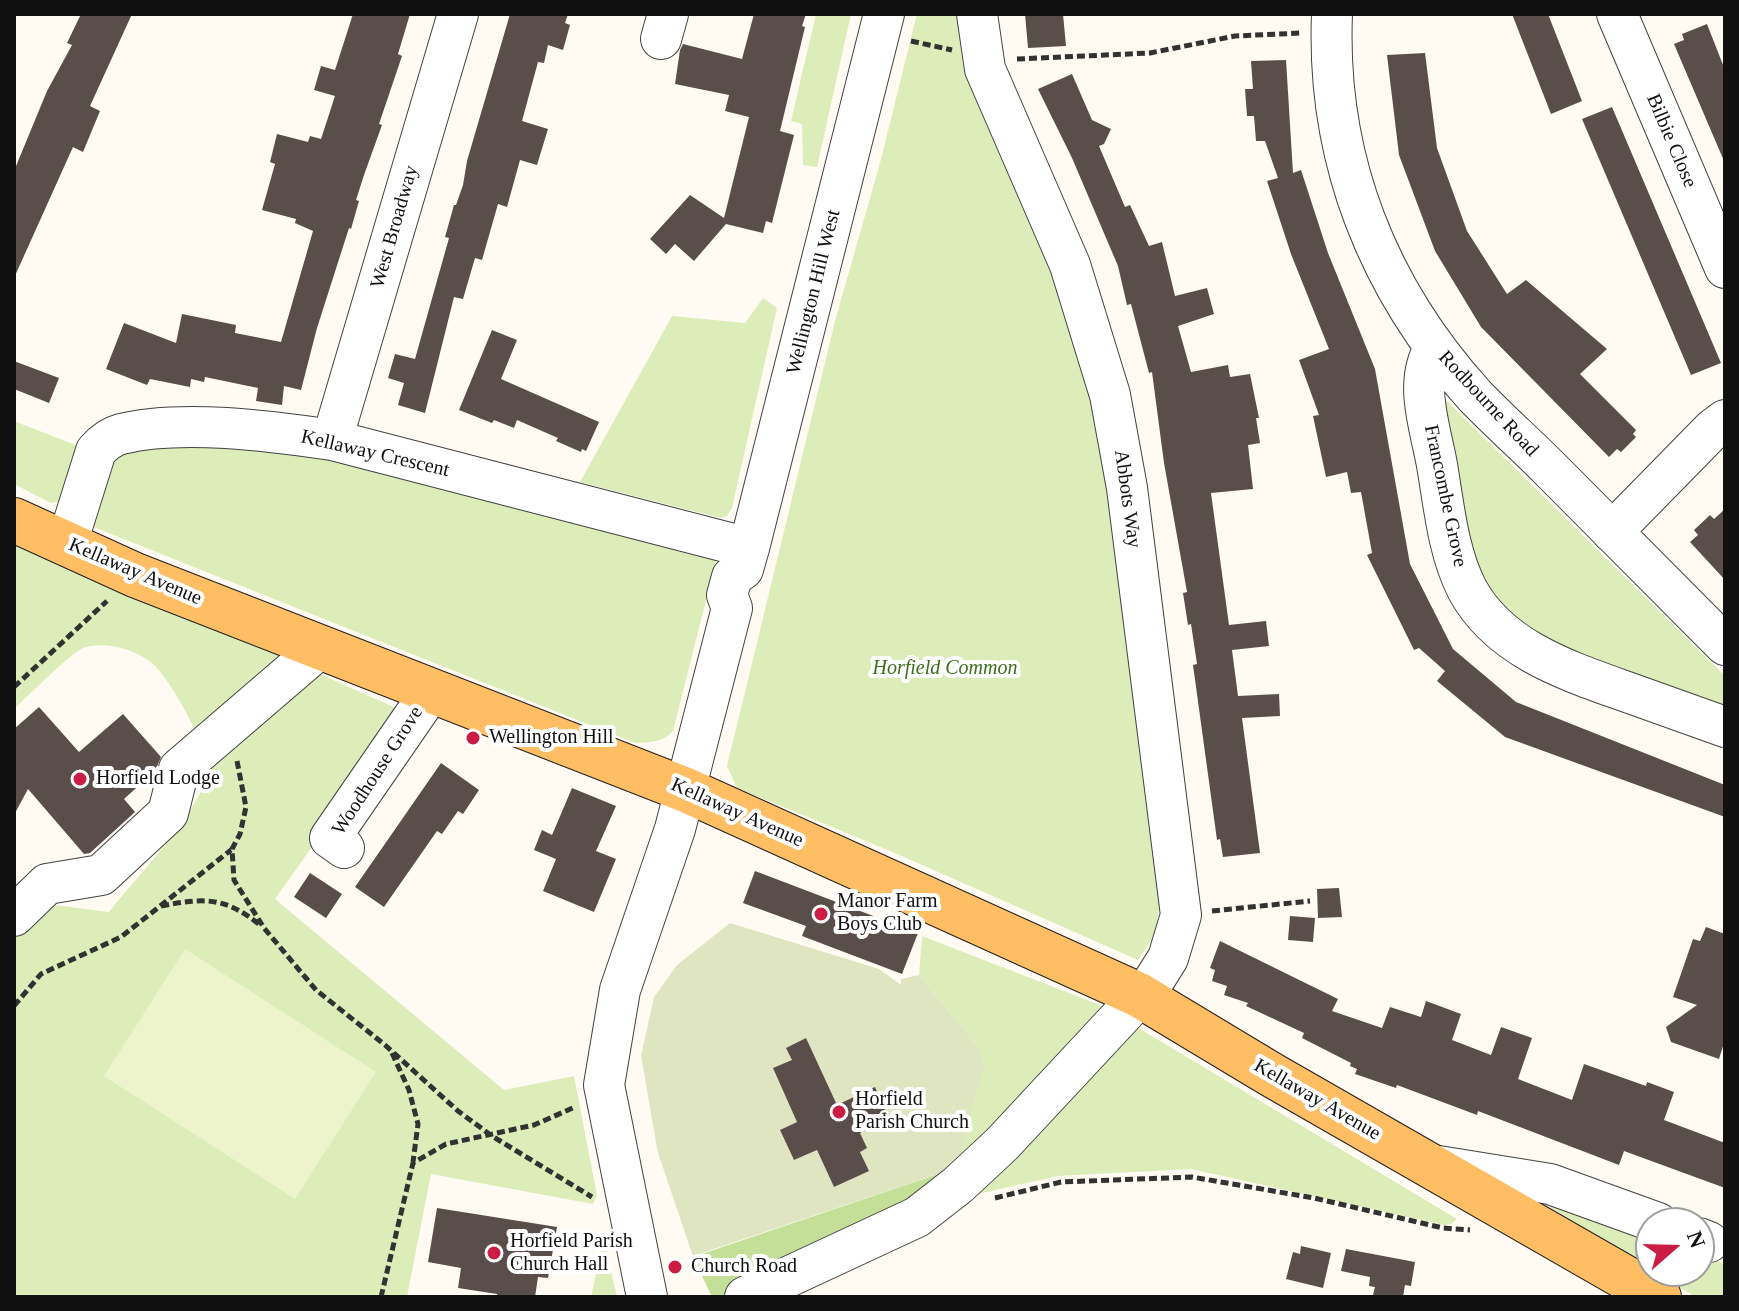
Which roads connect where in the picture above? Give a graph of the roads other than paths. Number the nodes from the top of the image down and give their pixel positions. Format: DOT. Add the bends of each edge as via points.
graph roads {
  1 [pos="458,14"];
  2 [pos="977,14"];
  3 [pos="1601,15"];
  4 [pos="881,24"];
  5 [pos="1332,25"];
  6 [pos="1720,244"];
  7 [pos="1435,347"];
  8 [pos="1725,420"];
  9 [pos="332,440"];
  10 [pos="14,520"];
  11 [pos="1612,532"];
  12 [pos="67,543"];
  13 [pos="746,558"];
  14 [pos="1725,645"];
  15 [pos="321,647"];
  16 [pos="432,690"];
  17 [pos="1725,727"];
  18 [pos="686,790"];
  19 [pos="344,848"];
  20 [pos="14,916"];
  21 [pos="1139,995"];
  22 [pos="1432,1165"];
  23 [pos="1635,1215"];
  24 [pos="647,1297"];
  25 [pos="745,1297"];
  26 [pos="1659,1297"];
  1 -- 9 [label="street, West Broadway"];
  2 -- 21 [label="street, Abbots Way" via="985,69 1070,265 1110,395 1127,488 1181,915 1168,958"];
  3 -- 6 [label="street, Bilbie Close"];
  4 -- 13 [label="street, Wellington Hill West"];
  5 -- 7 [label="street, Rodbourne Road" via="1337,115 1359,207 1391,281"];
  7 -- 11 [label="street, Rodbourne Road" via="1476,396"];
  7 -- 17 [label="street, Francombe Grove" via="1423,388 1450,537 1473,598 1508,635 1554,665"];
  8 -- 11 [label="street"];
  9 -- 12 [label="street, Kellaway Crescent" via="265,430 166,428 119,434 96,451"];
  9 -- 13 [label="street, Kellaway Crescent"];
  10 -- 12 [label="main road, Kellaway Avenue"];
  11 -- 14 [label="street, Rodbourne Road"];
  12 -- 15 [label="main road, Kellaway Avenue"];
  13 -- 18 [label="street, Wellington Hill West" via="752,582 746,601 732,608"];
  15 -- 16 [label="main road, Kellaway Avenue"];
  15 -- 20 [label="street" via="179,769 168,813 101,875 47,884"];
  16 -- 18 [label="main road, Kellaway Avenue"];
  16 -- 19 [label="street, Woodhouse Grove" via="330,838"];
  18 -- 21 [label="main road, Kellaway Avenue"];
  18 -- 24 [label="street" via="620,990 604,1085"];
  21 -- 22 [label="main road, Kellaway Avenue"];
  21 -- 25 [label="street, Abbots Way" via="1002,1144 917,1217"];
  22 -- 23 [label="street, Kellaway Avenue" via="1550,1184"];
  22 -- 26 [label="main road, Kellaway Avenue"];
}
